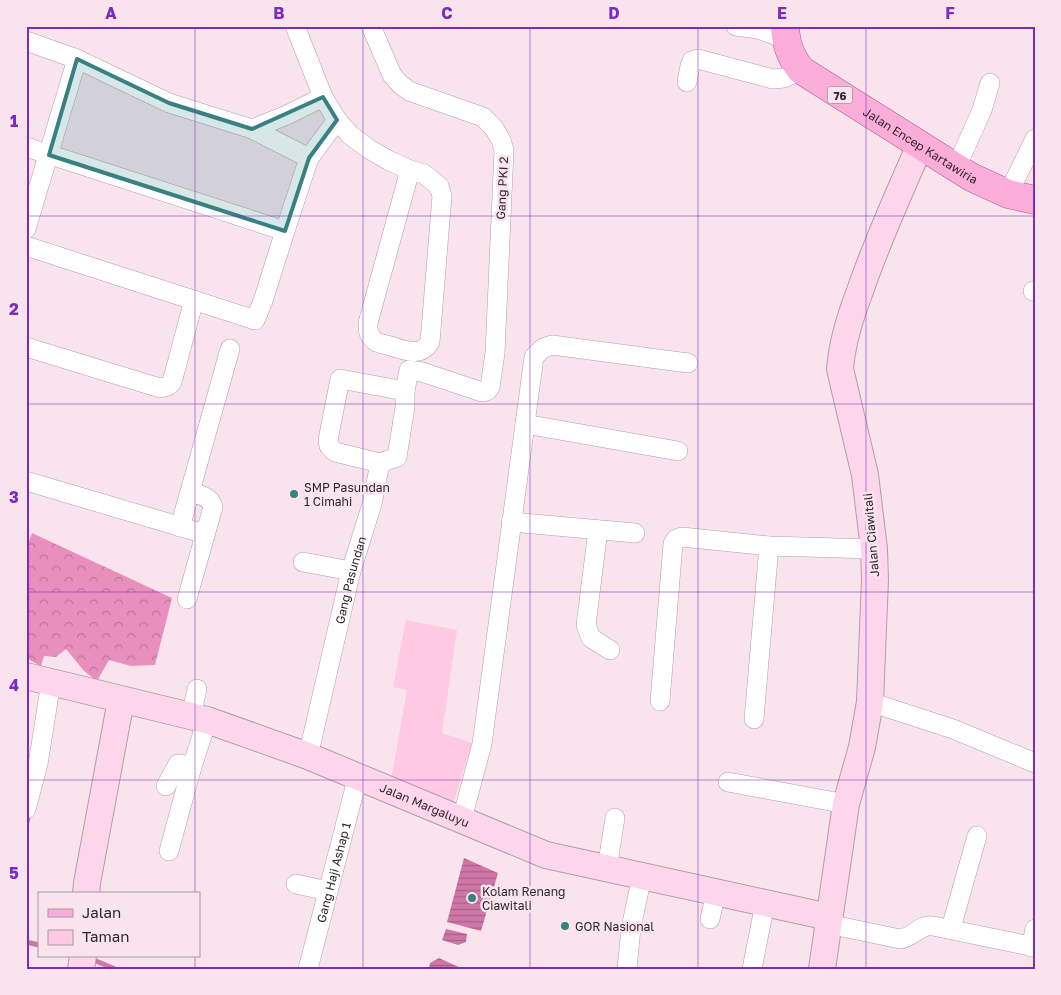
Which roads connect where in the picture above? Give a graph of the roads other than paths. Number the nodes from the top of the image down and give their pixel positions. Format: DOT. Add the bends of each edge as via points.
graph roads {
  1 [pos="295,26"];
  2 [pos="371,26"];
  3 [pos="736,26"];
  4 [pos="785,32"];
  5 [pos="26,41"];
  6 [pos="77,59"];
  7 [pos="801,70"];
  8 [pos="687,82"];
  9 [pos="990,82"];
  10 [pos="323,97"];
  11 [pos="337,120"];
  12 [pos="252,129"];
  13 [pos="1035,139"];
  14 [pos="920,145"];
  15 [pos="26,147"];
  16 [pos="49,155"];
  17 [pos="309,158"];
  18 [pos="956,168"];
  19 [pos="410,170"];
  20 [pos="1008,194"];
  21 [pos="1035,200"];
  22 [pos="26,229"];
  23 [pos="285,231"];
  24 [pos="26,246"];
  25 [pos="194,300"];
  26 [pos="26,347"];
  27 [pos="230,349"];
  28 [pos="688,363"];
  29 [pos="407,380"];
  30 [pos="525,424"];
  31 [pos="678,451"];
  32 [pos="380,463"];
  33 [pos="26,481"];
  34 [pos="191,492"];
  35 [pos="511,522"];
  36 [pos="180,527"];
  37 [pos="598,530"];
  38 [pos="635,533"];
  39 [pos="205,534"];
  40 [pos="768,546"];
  41 [pos="874,549"];
  42 [pos="303,562"];
  43 [pos="351,571"];
  44 [pos="187,599"];
  45 [pos="610,650"];
  46 [pos="38,679"];
  47 [pos="197,689"];
  48 [pos="128,701"];
  49 [pos="660,701"];
  50 [pos="870,702"];
  51 [pos="199,719"];
  52 [pos="754,720"];
  53 [pos="308,756"];
  54 [pos="1035,763"];
  55 [pos="191,770"];
  56 [pos="358,776"];
  57 [pos="728,782"];
  58 [pos="166,786"];
  59 [pos="846,804"];
  60 [pos="26,809"];
  61 [pos="615,818"];
  62 [pos="462,819"];
  63 [pos="977,836"];
  64 [pos="170,851"];
  65 [pos="607,869"];
  66 [pos="642,876"];
  67 [pos="296,884"];
  68 [pos="328,891"];
  69 [pos="86,892"];
  70 [pos="98,892"];
  71 [pos="716,892"];
  72 [pos="765,903"];
  73 [pos="710,919"];
  74 [pos="828,920"];
  75 [pos="951,928"];
  76 [pos="1034,941"];
  77 [pos="308,969"];
  78 [pos="627,969"];
  79 [pos="752,969"];
  80 [pos="822,969"];
  1 -- 10 [label="street"];
  2 -- 29 [label="street, Gang PKI 2" via="392,76 400,84 409,91 483,117 494,128 504,150 495,353 490,387 482,392 422,372"];
  3 -- 4 [label="street"];
  4 -- 7 [label="main road, Jalan Encep Kartawiria / 76" via="791,58"];
  5 -- 6 [label="street"];
  6 -- 12 [label="street" via="169,103"];
  6 -- 16 [label="street"];
  7 -- 8 [label="street" via="773,79 698,59 692,61"];
  7 -- 14 [label="main road, Jalan Encep Kartawiria / 76"];
  9 -- 18 [label="street" via="982,110"];
  10 -- 11 [label="street"];
  10 -- 12 [label="street"];
  11 -- 17 [label="street"];
  11 -- 19 [label="street" via="369,149"];
  12 -- 17 [label="street"];
  13 -- 20 [label="street"];
  14 -- 18 [label="main road, Jalan Encep Kartawiria / 76"];
  14 -- 41 [label="main road, Jalan Ciawitali" via="872,255 841,352 840,370 865,475"];
  15 -- 16 [label="street"];
  16 -- 22 [label="street"];
  16 -- 23 [label="street"];
  17 -- 23 [label="street"];
  18 -- 20 [label="main road, Jalan Encep Kartawiria / 76"];
  19 -- 19 [label="street" via="424,174 438,186 442,196 430,342 420,352 375,341 368,332"];
  20 -- 21 [label="main road, Jalan Encep Kartawiria / 76"];
  23 -- 25 [label="street" via="255,320"];
  24 -- 25 [label="street"];
  25 -- 26 [label="street" via="172,382 168,386 160,388"];
  27 -- 34 [label="street"];
  28 -- 30 [label="street" via="552,345 543,348 534,357"];
  29 -- 32 [label="street" via="397,457"];
  29 -- 32 [label="street" via="340,379 329,446 335,452"];
  30 -- 31 [label="street"];
  30 -- 35 [label="street"];
  32 -- 43 [label="street, Gang Pasundan" via="372,504"];
  33 -- 36 [label="street"];
  34 -- 36 [label="street"];
  34 -- 39 [label="street" via="212,502"];
  35 -- 37 [label="street"];
  35 -- 62 [label="street" via="482,744"];
  36 -- 39 [label="street"];
  37 -- 38 [label="street"];
  37 -- 45 [label="street" via="586,625 591,638"];
  39 -- 44 [label="street"];
  40 -- 41 [label="street"];
  40 -- 49 [label="street" via="676,539"];
  40 -- 52 [label="street"];
  41 -- 50 [label="main road, Jalan Ciawitali"];
  42 -- 43 [label="street"];
  43 -- 53 [label="street, Gang Pasundan"];
  46 -- 48 [label="main road, Jalan Margaluyu"];
  46 -- 60 [label="street" via="38,764"];
  47 -- 51 [label="street"];
  48 -- 51 [label="main road, Jalan Margaluyu"];
  48 -- 69 [label="main road"];
  48 -- 70 [label="main road"];
  50 -- 54 [label="street" via="953,729"];
  50 -- 59 [label="main road, Jalan Ciawitali" via="862,747"];
  51 -- 53 [label="main road, Jalan Margaluyu"];
  51 -- 55 [label="street"];
  53 -- 56 [label="main road, Jalan Margaluyu"];
  55 -- 58 [label="street" via="178,764"];
  55 -- 64 [label="street"];
  56 -- 62 [label="main road, Jalan Margaluyu"];
  56 -- 68 [label="street, Gang Haji Ashap 1"];
  57 -- 59 [label="street"];
  59 -- 74 [label="main road, Jalan Ciawitali"];
  61 -- 65 [label="street"];
  62 -- 65 [label="main road, Jalan Margaluyu" via="546,855"];
  63 -- 75 [label="street"];
  65 -- 66 [label="main road, Jalan Margaluyu"];
  66 -- 71 [label="main road, Jalan Margaluyu"];
  66 -- 78 [label="street" via="631,928"];
  67 -- 68 [label="street"];
  68 -- 77 [label="street, Gang Haji Ashap 1"];
  71 -- 72 [label="main road, Jalan Margaluyu"];
  71 -- 73 [label="street"];
  72 -- 74 [label="main road, Jalan Margaluyu"];
  72 -- 79 [label="street"];
  74 -- 75 [label="street" via="900,939 928,925"];
  74 -- 80 [label="main road, Jalan Ciawitali"];
  75 -- 76 [label="street"];
}
